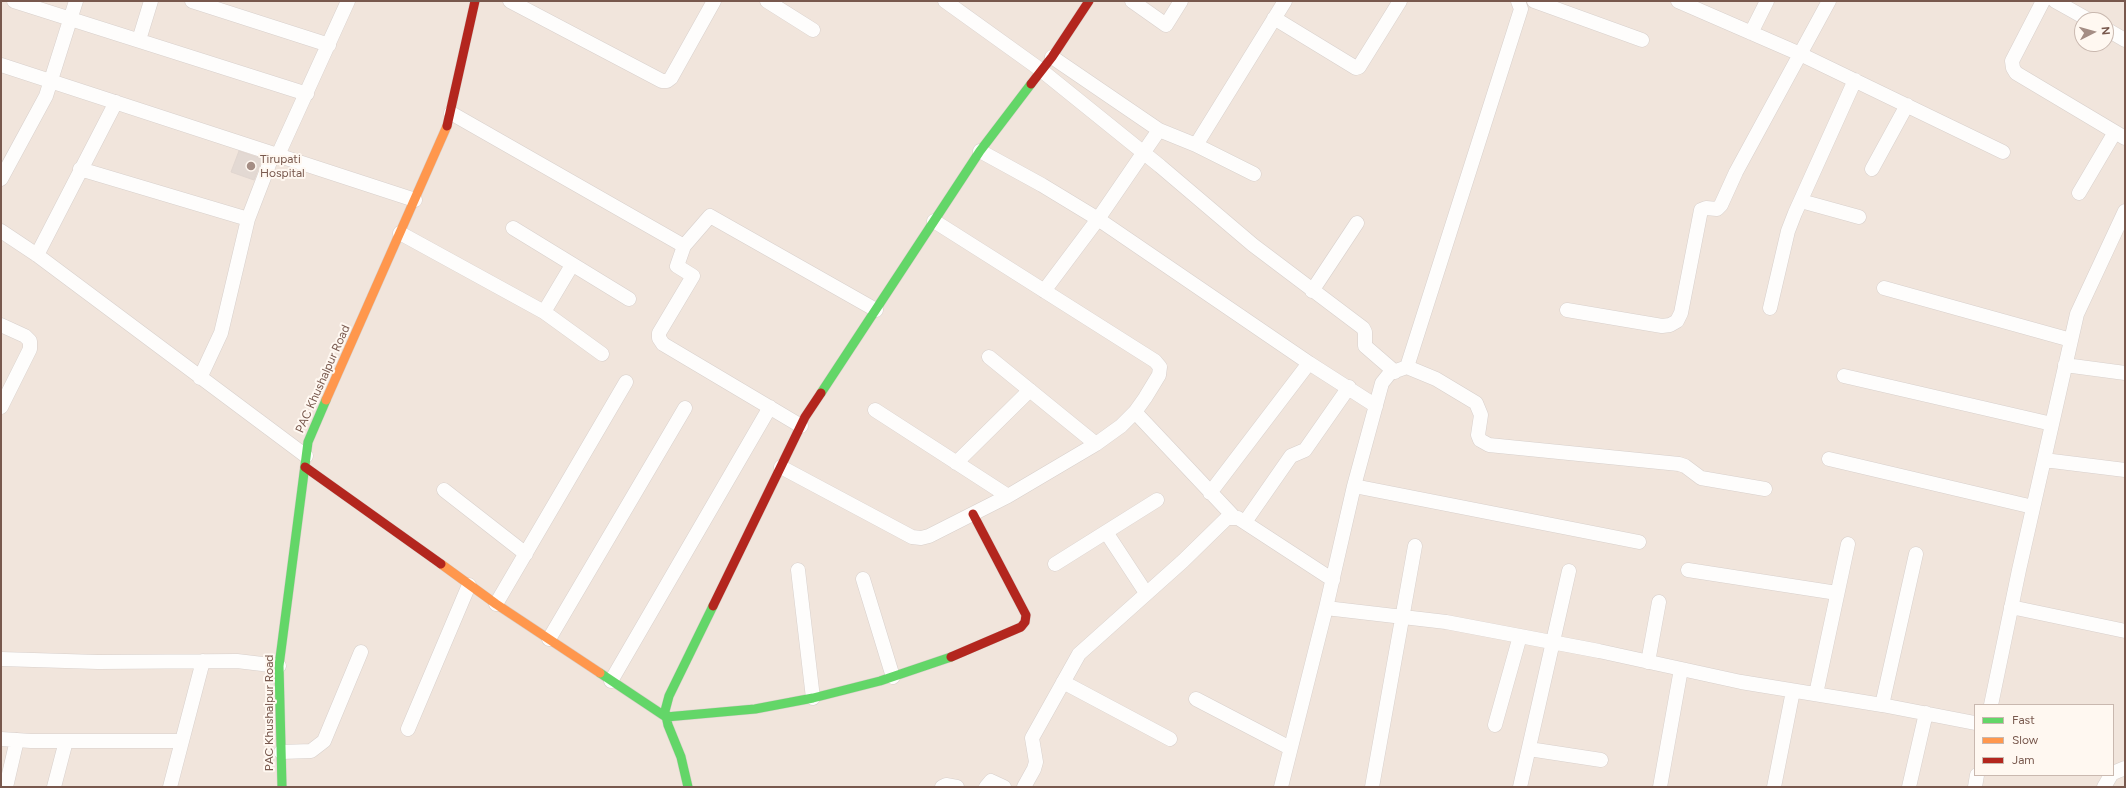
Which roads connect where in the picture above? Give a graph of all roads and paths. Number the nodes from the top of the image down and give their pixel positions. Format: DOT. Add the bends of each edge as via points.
graph roads {
  1 [pos="14,1"];
  2 [pos="76,1"];
  3 [pos="151,1"];
  4 [pos="192,1"];
  5 [pos="348,1"];
  6 [pos="475,1"];
  7 [pos="510,1"];
  8 [pos="714,1"];
  9 [pos="767,1"];
  10 [pos="945,1"];
  11 [pos="1089,1"];
  12 [pos="1132,1"];
  13 [pos="1181,1"];
  14 [pos="1285,1"];
  15 [pos="1400,1"];
  16 [pos="1518,1"];
  17 [pos="1534,1"];
  18 [pos="1678,1"];
  19 [pos="1767,1"];
  20 [pos="1829,1"];
  21 [pos="2043,1"];
  22 [pos="2055,1"];
  23 [pos="1699,5"];
  24 [pos="2075,12"];
  25 [pos="71,18"];
  26 [pos="1274,18"];
  27 [pos="813,30"];
  28 [pos="1751,33"];
  29 [pos="2114,34"];
  30 [pos="139,40"];
  31 [pos="1642,40"];
  32 [pos="2125,40"];
  33 [pos="329,45"];
  34 [pos="1800,54"];
  35 [pos="1052,57"];
  36 [pos="1,65"];
  37 [pos="1041,70"];
  38 [pos="52,80"];
  39 [pos="1855,80"];
  40 [pos="306,94"];
  41 [pos="116,102"];
  42 [pos="1907,105"];
  43 [pos="451,113"];
  44 [pos="1159,130"];
  45 [pos="2120,135"];
  46 [pos="1196,146"];
  47 [pos="980,151"];
  48 [pos="2003,152"];
  49 [pos="276,154"];
  50 [pos="1144,155"];
  51 [pos="80,169"];
  52 [pos="1872,169"];
  53 [pos="1254,174"];
  54 [pos="1,179"];
  55 [pos="2079,193"];
  56 [pos="415,200"];
  57 [pos="1801,201"];
  58 [pos="2125,211"];
  59 [pos="1859,217"];
  60 [pos="248,219"];
  61 [pos="1098,219"];
  62 [pos="934,221"];
  63 [pos="1357,223"];
  64 [pos="513,228"];
  65 [pos="1,231"];
  66 [pos="400,233"];
  67 [pos="684,246"];
  68 [pos="37,255"];
  69 [pos="572,265"];
  70 [pos="1884,288"];
  71 [pos="1044,291"];
  72 [pos="1312,291"];
  73 [pos="629,299"];
  74 [pos="1770,308"];
  75 [pos="876,310"];
  76 [pos="1567,310"];
  77 [pos="544,312"];
  78 [pos="1,325"];
  79 [pos="2071,340"];
  80 [pos="602,354"];
  81 [pos="989,357"];
  82 [pos="1308,363"];
  83 [pos="2065,365"];
  84 [pos="1401,369"];
  85 [pos="2125,373"];
  86 [pos="1844,376"];
  87 [pos="200,378"];
  88 [pos="626,382"];
  89 [pos="1349,387"];
  90 [pos="1030,390"];
  91 [pos="1376,406"];
  92 [pos="1,407"];
  93 [pos="685,408"];
  94 [pos="770,408"];
  95 [pos="875,410"];
  96 [pos="1135,412"];
  97 [pos="2052,424"];
  98 [pos="801,426"];
  99 [pos="1096,444"];
  100 [pos="1829,459"];
  101 [pos="2044,460"];
  102 [pos="306,462"];
  103 [pos="956,463"];
  104 [pos="781,467"];
  105 [pos="2125,470"];
  106 [pos="1354,486"];
  107 [pos="1765,489"];
  108 [pos="444,490"];
  109 [pos="1210,493"];
  110 [pos="1008,496"];
  111 [pos="1157,500"];
  112 [pos="2033,507"];
  113 [pos="973,514"];
  114 [pos="1239,519"];
  115 [pos="1106,532"];
  116 [pos="1639,542"];
  117 [pos="1848,544"];
  118 [pos="1415,546"];
  119 [pos="526,554"];
  120 [pos="1916,554"];
  121 [pos="1055,564"];
  122 [pos="798,570"];
  123 [pos="1688,570"];
  124 [pos="1569,571"];
  125 [pos="863,579"];
  126 [pos="1332,580"];
  127 [pos="469,586"];
  128 [pos="1146,593"];
  129 [pos="1837,593"];
  130 [pos="1659,602"];
  131 [pos="496,604"];
  132 [pos="2011,607"];
  133 [pos="1326,608"];
  134 [pos="1402,618"];
  135 [pos="2125,631"];
  136 [pos="1520,636"];
  137 [pos="549,639"];
  138 [pos="1553,642"];
  139 [pos="361,652"];
  140 [pos="1,659"];
  141 [pos="203,661"];
  142 [pos="1648,662"];
  143 [pos="279,666"];
  144 [pos="1681,669"];
  145 [pos="892,677"];
  146 [pos="611,680"];
  147 [pos="1063,682"];
  148 [pos="1793,691"];
  149 [pos="1816,694"];
  150 [pos="812,698"];
  151 [pos="1196,699"];
  152 [pos="1991,704"];
  153 [pos="1882,705"];
  154 [pos="1926,714"];
  155 [pos="666,717"];
  156 [pos="1974,723"];
  157 [pos="1495,725"];
  158 [pos="408,729"];
  159 [pos="1,739"];
  160 [pos="1170,739"];
  161 [pos="17,740"];
  162 [pos="66,741"];
  163 [pos="182,741"];
  164 [pos="1290,748"];
  165 [pos="1529,749"];
  166 [pos="281,752"];
  167 [pos="1601,760"];
  168 [pos="2125,768"];
  169 [pos="2114,773"];
  170 [pos="1977,776"];
  171 [pos="2111,776"];
  172 [pos="6,787"];
  173 [pos="54,787"];
  174 [pos="170,787"];
  175 [pos="282,787"];
  176 [pos="688,787"];
  177 [pos="942,787"];
  178 [pos="957,787"];
  179 [pos="986,787"];
  180 [pos="1004,787"];
  181 [pos="1024,787"];
  182 [pos="1281,787"];
  183 [pos="1372,787"];
  184 [pos="1520,787"];
  185 [pos="1660,787"];
  186 [pos="1774,787"];
  187 [pos="1909,787"];
  188 [pos="1974,787"];
  189 [pos="2104,787"];
  1 -- 25 [label="street"];
  2 -- 25 [label="street"];
  3 -- 30 [label="street"];
  4 -- 33 [label="street"];
  5 -- 33 [label="street"];
  6 -- 43 [label="street, PAC Khushalpur Road"];
  7 -- 8 [label="street" via="662,81 667,81"];
  9 -- 27 [label="street"];
  10 -- 37 [label="street"];
  11 -- 35 [label="street"];
  12 -- 13 [label="street" via="1166,25"];
  14 -- 26 [label="street"];
  15 -- 26 [label="street" via="1356,68"];
  16 -- 84 [label="street" via="1521,9"];
  17 -- 31 [label="street"];
  18 -- 23 [label="street"];
  19 -- 28 [label="street"];
  20 -- 34 [label="street"];
  21 -- 45 [label="street" via="2012,61 2013,68 2016,73"];
  22 -- 24 [label="street"];
  23 -- 28 [label="street"];
  25 -- 30 [label="street"];
  25 -- 38 [label="street"];
  26 -- 46 [label="street"];
  28 -- 34 [label="street"];
  29 -- 32 [label="street"];
  30 -- 40 [label="street"];
  33 -- 40 [label="street"];
  34 -- 39 [label="street"];
  34 -- 76 [label="street" via="1736,172 1721,205 1717,209 1701,210 1681,313 1677,321 1662,326"];
  35 -- 37 [label="street"];
  35 -- 44 [label="street"];
  36 -- 38 [label="street"];
  37 -- 47 [label="street"];
  37 -- 50 [label="street"];
  38 -- 41 [label="street"];
  38 -- 54 [label="street"];
  39 -- 42 [label="street"];
  39 -- 57 [label="street"];
  40 -- 49 [label="street"];
  41 -- 49 [label="street"];
  41 -- 51 [label="street"];
  42 -- 48 [label="street"];
  42 -- 52 [label="street"];
  43 -- 56 [label="street, PAC Khushalpur Road" via="450,121"];
  43 -- 67 [label="street"];
  44 -- 46 [label="street"];
  44 -- 50 [label="street"];
  45 -- 55 [label="street"];
  46 -- 53 [label="street"];
  47 -- 61 [label="street"];
  47 -- 62 [label="street"];
  49 -- 56 [label="street"];
  49 -- 60 [label="street"];
  50 -- 61 [label="street"];
  50 -- 72 [label="street"];
  51 -- 60 [label="street"];
  51 -- 68 [label="street"];
  56 -- 66 [label="street, PAC Khushalpur Road"];
  57 -- 59 [label="street"];
  57 -- 74 [label="street" via="1788,231"];
  58 -- 79 [label="street" via="2077,314"];
  60 -- 87 [label="street" via="226,320"];
  61 -- 71 [label="street"];
  61 -- 82 [label="street"];
  62 -- 71 [label="street"];
  62 -- 75 [label="street"];
  63 -- 72 [label="street"];
  64 -- 69 [label="street"];
  65 -- 68 [label="street"];
  66 -- 77 [label="street"];
  66 -- 102 [label="street, PAC Khushalpur Road" via="308,442"];
  67 -- 75 [label="street" via="710,216"];
  67 -- 94 [label="street" via="677,266 693,276 658,333 658,338 663,344"];
  68 -- 87 [label="street"];
  69 -- 73 [label="street"];
  69 -- 77 [label="street"];
  70 -- 79 [label="street"];
  71 -- 96 [label="street" via="1156,361 1160,367 1159,375"];
  72 -- 84 [label="street" via="1363,328 1365,346"];
  75 -- 98 [label="street"];
  77 -- 80 [label="street"];
  78 -- 92 [label="street" via="30,341 30,349"];
  79 -- 83 [label="street"];
  81 -- 90 [label="street"];
  82 -- 89 [label="street"];
  82 -- 109 [label="street"];
  83 -- 85 [label="street"];
  83 -- 97 [label="street"];
  84 -- 91 [label="street" via="1390,373 1382,383"];
  84 -- 107 [label="street" via="1436,378 1476,403 1481,415 1478,435 1480,440 1489,445 1679,464 1701,478"];
  86 -- 97 [label="street"];
  87 -- 102 [label="street"];
  88 -- 119 [label="street"];
  89 -- 91 [label="street"];
  89 -- 114 [label="street" via="1305,450 1291,456"];
  90 -- 99 [label="street"];
  90 -- 103 [label="street"];
  91 -- 106 [label="street"];
  93 -- 137 [label="street"];
  94 -- 98 [label="street"];
  94 -- 146 [label="street"];
  95 -- 103 [label="street"];
  96 -- 99 [label="street"];
  96 -- 109 [label="street"];
  97 -- 101 [label="street"];
  98 -- 104 [label="street"];
  99 -- 110 [label="street"];
  100 -- 112 [label="street"];
  101 -- 105 [label="street"];
  101 -- 112 [label="street"];
  102 -- 127 [label="street"];
  102 -- 143 [label="street, PAC Khushalpur Road"];
  103 -- 110 [label="street"];
  104 -- 113 [label="street" via="912,538 929,536"];
  104 -- 155 [label="street" via="669,696"];
  106 -- 116 [label="street"];
  106 -- 126 [label="street"];
  108 -- 119 [label="street"];
  109 -- 114 [label="street"];
  110 -- 113 [label="street"];
  111 -- 115 [label="street"];
  112 -- 132 [label="street"];
  113 -- 145 [label="street" via="1026,615 1025,622 1020,627 947,659"];
  114 -- 126 [label="street"];
  114 -- 128 [label="street" via="1227,518"];
  115 -- 121 [label="street"];
  115 -- 128 [label="street"];
  117 -- 129 [label="street"];
  118 -- 134 [label="street"];
  119 -- 131 [label="street"];
  120 -- 153 [label="street"];
  122 -- 150 [label="street"];
  123 -- 129 [label="street"];
  124 -- 138 [label="street"];
  125 -- 145 [label="street"];
  126 -- 133 [label="street"];
  127 -- 131 [label="street"];
  127 -- 158 [label="street"];
  128 -- 147 [label="street" via="1079,654"];
  129 -- 149 [label="street"];
  130 -- 142 [label="street"];
  131 -- 137 [label="street"];
  132 -- 135 [label="street"];
  132 -- 152 [label="street"];
  133 -- 134 [label="street"];
  133 -- 164 [label="street"];
  134 -- 136 [label="street" via="1446,622"];
  134 -- 183 [label="street"];
  136 -- 138 [label="street"];
  136 -- 157 [label="street"];
  137 -- 146 [label="street"];
  138 -- 142 [label="street"];
  138 -- 165 [label="street"];
  139 -- 166 [label="street" via="324,741 311,751"];
  140 -- 141 [label="street" via="98,662"];
  141 -- 143 [label="street" via="236,661"];
  141 -- 163 [label="street"];
  142 -- 144 [label="street"];
  143 -- 166 [label="street, PAC Khushalpur Road"];
  144 -- 148 [label="street"];
  144 -- 185 [label="street"];
  145 -- 150 [label="street"];
  146 -- 155 [label="street"];
  147 -- 160 [label="street"];
  147 -- 181 [label="street" via="1032,738 1036,762"];
  148 -- 149 [label="street"];
  148 -- 186 [label="street"];
  149 -- 153 [label="street"];
  150 -- 155 [label="street" via="756,709"];
  151 -- 164 [label="street"];
  153 -- 154 [label="street"];
  154 -- 156 [label="street"];
  154 -- 187 [label="street"];
  155 -- 176 [label="street" via="681,757"];
  159 -- 161 [label="street"];
  161 -- 162 [label="street"];
  161 -- 172 [label="street"];
  162 -- 163 [label="street"];
  162 -- 173 [label="street"];
  163 -- 174 [label="street"];
  164 -- 182 [label="street"];
  165 -- 167 [label="street"];
  165 -- 184 [label="street"];
  166 -- 175 [label="street, PAC Khushalpur Road"];
  168 -- 169 [label="street"];
  170 -- 188 [label="street"];
  171 -- 189 [label="street"];
  177 -- 178 [label="street"];
  179 -- 180 [label="street" via="993,781"];
}
